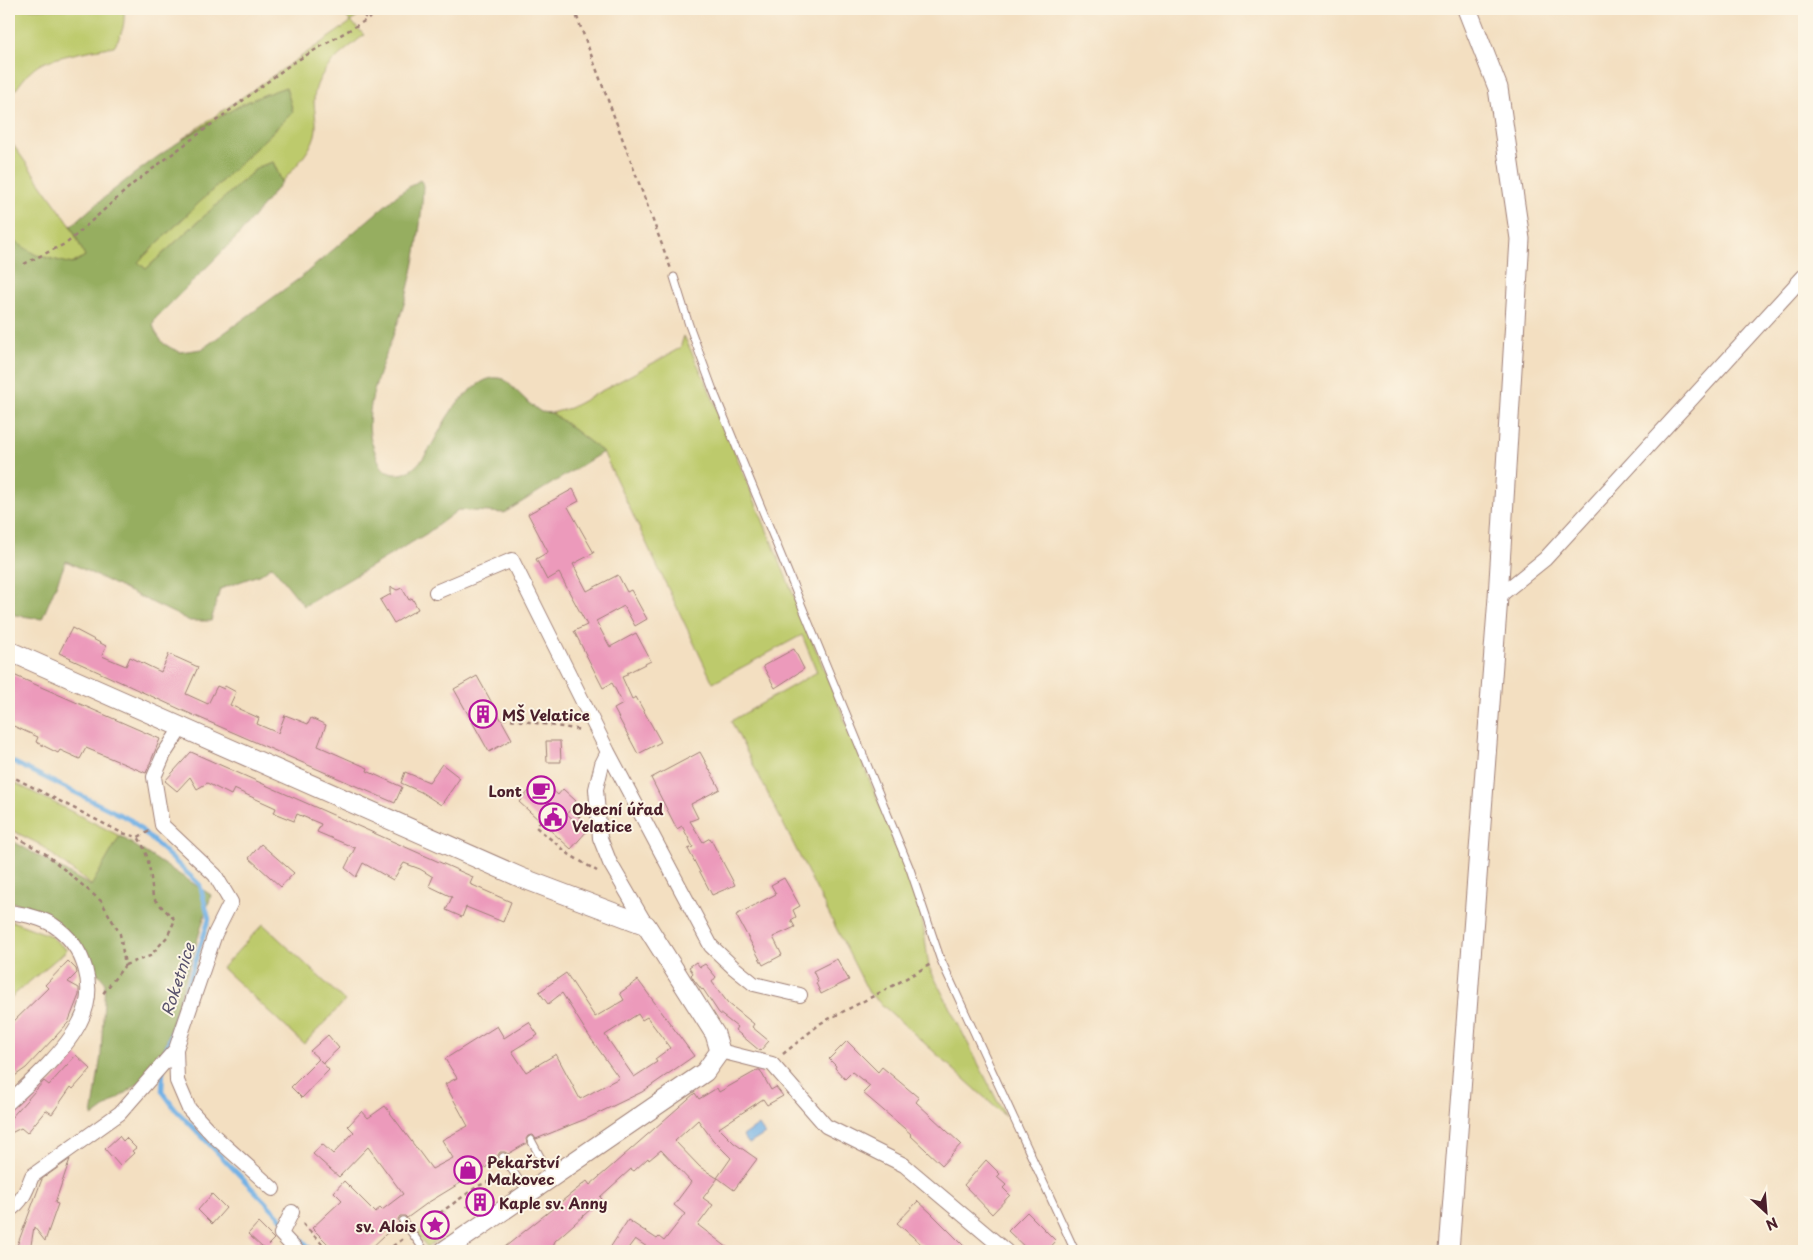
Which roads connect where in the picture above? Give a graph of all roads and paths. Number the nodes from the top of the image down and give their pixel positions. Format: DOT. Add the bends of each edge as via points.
graph roads {
  1 [pos="358,9"];
  2 [pos="385,9"];
  3 [pos="574,9"];
  4 [pos="1467,9"];
  5 [pos="368,20"];
  6 [pos="24,264"];
  7 [pos="1804,276"];
  8 [pos="674,277"];
  9 [pos="436,592"];
  10 [pos="1498,597"];
  11 [pos="9,651"];
  12 [pos="503,718"];
  13 [pos="181,728"];
  14 [pos="598,733"];
  15 [pos="608,752"];
  16 [pos="9,774"];
  17 [pos="540,821"];
  18 [pos="150,831"];
  19 [pos="9,833"];
  20 [pos="140,836"];
  21 [pos="603,874"];
  22 [pos="9,912"];
  23 [pos="646,925"];
  24 [pos="940,958"];
  25 [pos="125,965"];
  26 [pos="800,995"];
  27 [pos="98,1000"];
  28 [pos="176,1049"];
  29 [pos="720,1051"];
  30 [pos="772,1064"];
  31 [pos="9,1102"];
  32 [pos="531,1140"];
  33 [pos="503,1157"];
  34 [pos="551,1178"];
  35 [pos="273,1189"];
  36 [pos="524,1196"];
  37 [pos="9,1210"];
  38 [pos="289,1218"];
  39 [pos="403,1221"];
  40 [pos="412,1233"];
  41 [pos="297,1251"];
  42 [pos="386,1251"];
  43 [pos="425,1251"];
  44 [pos="444,1251"];
  45 [pos="1006,1251"];
  46 [pos="1075,1251"];
  47 [pos="1450,1251"];
  1 -- 5 [label="path"];
  2 -- 5 [label="path"];
  3 -- 8 [label="path"];
  4 -- 10 [label="street" via="1498,88 1520,239"];
  5 -- 6 [label="path" via="291,64 134,183 66,243"];
  7 -- 10 [label="street" via="1545,560"];
  8 -- 24 [label="lane" via="713,390 910,869"];
  9 -- 14 [label="street" via="512,560"];
  10 -- 47 [label="street"];
  11 -- 13 [label="street"];
  12 -- 14 [label="path"];
  13 -- 23 [label="street" via="522,878"];
  13 -- 28 [label="street" via="154,777 162,824 214,874 231,902 216,934"];
  14 -- 15 [label="street"];
  15 -- 23 [label="street" via="592,789 600,838 614,870"];
  15 -- 26 [label="street" via="710,946 754,984"];
  16 -- 20 [label="path" via="122,834"];
  17 -- 21 [label="path" via="536,827 570,855"];
  18 -- 20 [label="path"];
  19 -- 25 [label="path" via="46,854 101,901 120,934"];
  20 -- 25 [label="path" via="151,877 152,898 175,920 167,937 150,956"];
  22 -- 31 [label="street" via="25,914 52,925 70,939 83,962 90,994 81,1022 68,1042"];
  23 -- 29 [label="street" via="715,1034"];
  24 -- 30 [label="path" via="821,1022"];
  24 -- 46 [label="lane"];
  25 -- 27 [label="path"];
  28 -- 35 [label="street" via="177,1081 189,1109"];
  28 -- 37 [label="street" via="120,1113 32,1176 16,1206"];
  29 -- 30 [label="street"];
  29 -- 34 [label="street" via="705,1072"];
  30 -- 45 [label="street" via="826,1126 904,1165"];
  32 -- 34 [label="lane"];
  33 -- 36 [label="lane"];
  34 -- 36 [label="street"];
  36 -- 40 [label="path" via="512,1186 493,1180 478,1186"];
  36 -- 44 [label="street"];
  38 -- 41 [label="street" via="281,1234"];
  39 -- 40 [label="lane"];
  40 -- 42 [label="path"];
  40 -- 43 [label="lane"];
}
